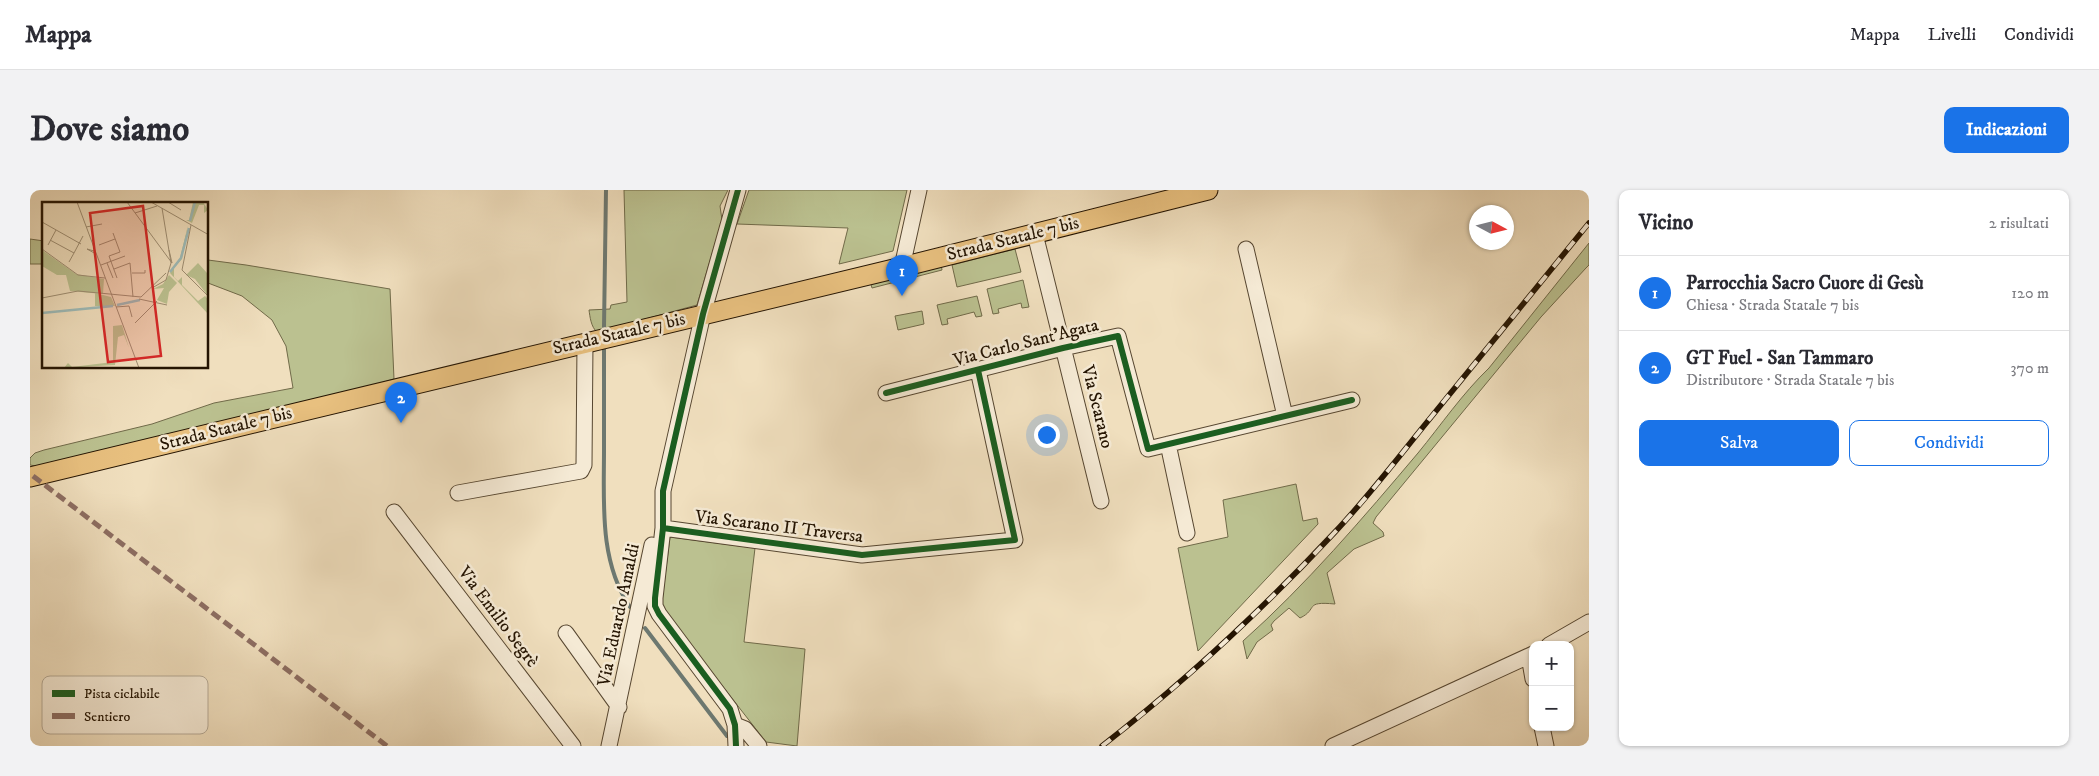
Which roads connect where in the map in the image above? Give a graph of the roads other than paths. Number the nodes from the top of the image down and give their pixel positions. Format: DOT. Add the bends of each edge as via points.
graph roads {
  1 [pos="738,190"];
  2 [pos="919,190"];
  3 [pos="1208,190"];
  4 [pos="1035,234"];
  5 [pos="1246,249"];
  6 [pos="902,267"];
  7 [pos="703,314"];
  8 [pos="585,342"];
  9 [pos="1063,348"];
  10 [pos="978,370"];
  11 [pos="886,393"];
  12 [pos="1352,400"];
  13 [pos="1285,416"];
  14 [pos="1168,444"];
  15 [pos="30,477"];
  16 [pos="663,492"];
  17 [pos="458,493"];
  18 [pos="1101,501"];
  19 [pos="394,512"];
  20 [pos="663,528"];
  21 [pos="1187,533"];
  22 [pos="1589,622"];
  23 [pos="566,634"];
  24 [pos="1556,641"];
  25 [pos="1529,656"];
  26 [pos="619,707"];
  27 [pos="735,725"];
  28 [pos="1543,731"];
  29 [pos="573,746"];
  30 [pos="609,746"];
  31 [pos="736,746"];
  32 [pos="759,746"];
  33 [pos="1333,746"];
  34 [pos="1546,746"];
  1 -- 7 [label="street"];
  2 -- 6 [label="street"];
  3 -- 4 [label="main road, Strada Statale 7 bis"];
  4 -- 6 [label="main road, Strada Statale 7 bis"];
  4 -- 9 [label="street, Via Scarano"];
  5 -- 13 [label="street"];
  6 -- 7 [label="main road, Strada Statale 7 bis"];
  7 -- 8 [label="main road, Strada Statale 7 bis"];
  7 -- 16 [label="street"];
  8 -- 15 [label="main road, Strada Statale 7 bis"];
  8 -- 17 [label="street" via="584,464 581,471"];
  9 -- 10 [label="street, Via Carlo Sant'Agata"];
  9 -- 14 [label="street, Via Carlo Sant'Agata" via="1118,336 1148,449"];
  9 -- 18 [label="street, Via Scarano"];
  10 -- 11 [label="street, Via Carlo Sant'Agata"];
  10 -- 20 [label="street, Via Scarano II Traversa" via="1016,540 862,554"];
  12 -- 13 [label="street, Via Carlo Sant'Agata"];
  13 -- 14 [label="street, Via Carlo Sant'Agata"];
  14 -- 21 [label="street"];
  16 -- 20 [label="street"];
  16 -- 26 [label="street, Via Eduardo Amaldi"];
  19 -- 29 [label="street, Via Emilio Segrè"];
  20 -- 27 [label="street" via="655,606 724,700"];
  22 -- 24 [label="street"];
  23 -- 26 [label="street"];
  25 -- 33 [label="street"];
  26 -- 30 [label="street, Via Eduardo Amaldi"];
  27 -- 31 [label="street"];
  27 -- 32 [label="street" via="745,729"];
  28 -- 34 [label="street"];
}
